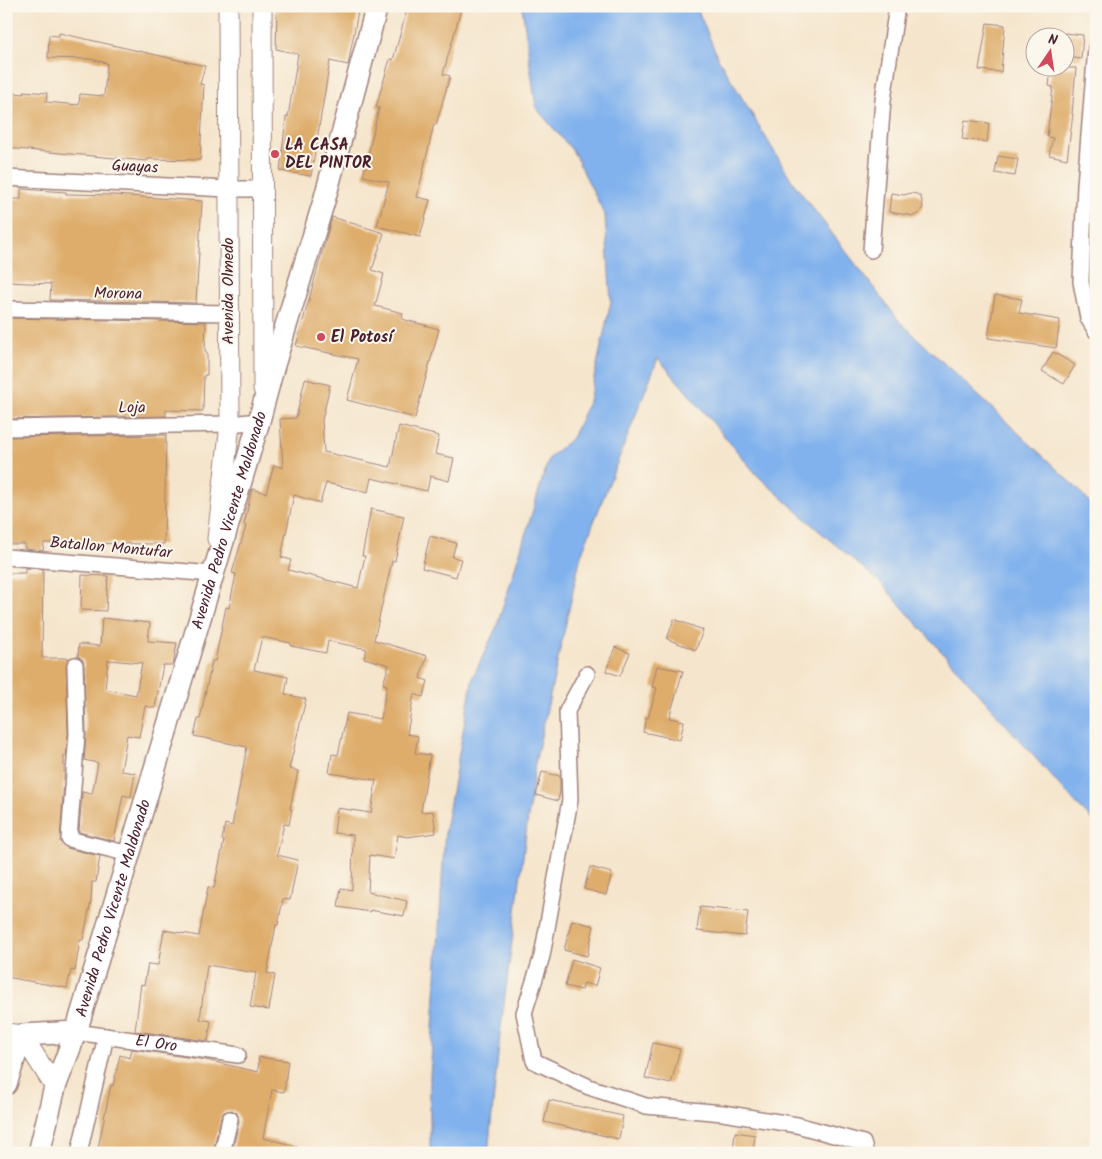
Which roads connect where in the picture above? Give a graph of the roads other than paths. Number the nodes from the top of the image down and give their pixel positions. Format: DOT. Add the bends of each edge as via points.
graph roads {
  1 [pos="228,6"];
  2 [pos="262,6"];
  3 [pos="377,6"];
  4 [pos="897,6"];
  5 [pos="1096,48"];
  6 [pos="6,178"];
  7 [pos="1090,186"];
  8 [pos="262,189"];
  9 [pos="228,190"];
  10 [pos="871,250"];
  11 [pos="6,309"];
  12 [pos="228,313"];
  13 [pos="1096,330"];
  14 [pos="261,413"];
  15 [pos="230,424"];
  16 [pos="6,428"];
  17 [pos="6,558"];
  18 [pos="213,574"];
  19 [pos="74,665"];
  20 [pos="587,674"];
  21 [pos="129,854"];
  22 [pos="76,1032"];
  23 [pos="14,1034"];
  24 [pos="106,1036"];
  25 [pos="238,1055"];
  26 [pos="6,1084"];
  27 [pos="56,1087"];
  28 [pos="230,1119"];
  29 [pos="39,1153"];
  30 [pos="79,1153"];
  31 [pos="222,1153"];
  32 [pos="866,1153"];
  1 -- 9 [label="street, Avenida Olmedo"];
  2 -- 8 [label="street"];
  3 -- 14 [label="main road, Avenida Pedro Vicente Maldonado"];
  4 -- 10 [label="street" via="883,100"];
  5 -- 7 [label="street"];
  6 -- 9 [label="street, Guayas"];
  7 -- 13 [label="street" via="1081,282 1088,318"];
  8 -- 9 [label="street, Guayas"];
  8 -- 14 [label="street"];
  9 -- 12 [label="street, Avenida Olmedo"];
  11 -- 12 [label="street, Morona"];
  12 -- 15 [label="street, Avenida Olmedo"];
  14 -- 15 [label="street, Loja"];
  14 -- 18 [label="main road, Avenida Pedro Vicente Maldonado"];
  15 -- 16 [label="street, Loja"];
  15 -- 18 [label="street, Avenida Olmedo"];
  17 -- 18 [label="street, Batallon Montufar"];
  18 -- 21 [label="main road, Avenida Pedro Vicente Maldonado"];
  19 -- 21 [label="street" via="77,734 69,839"];
  20 -- 32 [label="street" via="567,711 570,800 542,956 524,1013 534,1061 589,1087 646,1106 723,1113 797,1125 863,1143"];
  21 -- 22 [label="main road, Avenida Pedro Vicente Maldonado"];
  22 -- 23 [label="main road"];
  22 -- 24 [label="street, El Oro"];
  22 -- 27 [label="main road, Avenida Pedro Vicente Maldonado"];
  23 -- 26 [label="main road"];
  23 -- 27 [label="street"];
  24 -- 25 [label="street, El Oro"];
  24 -- 30 [label="street"];
  27 -- 29 [label="main road, Avenida Pedro Vicente Maldonado"];
  28 -- 31 [label="street"];
}
